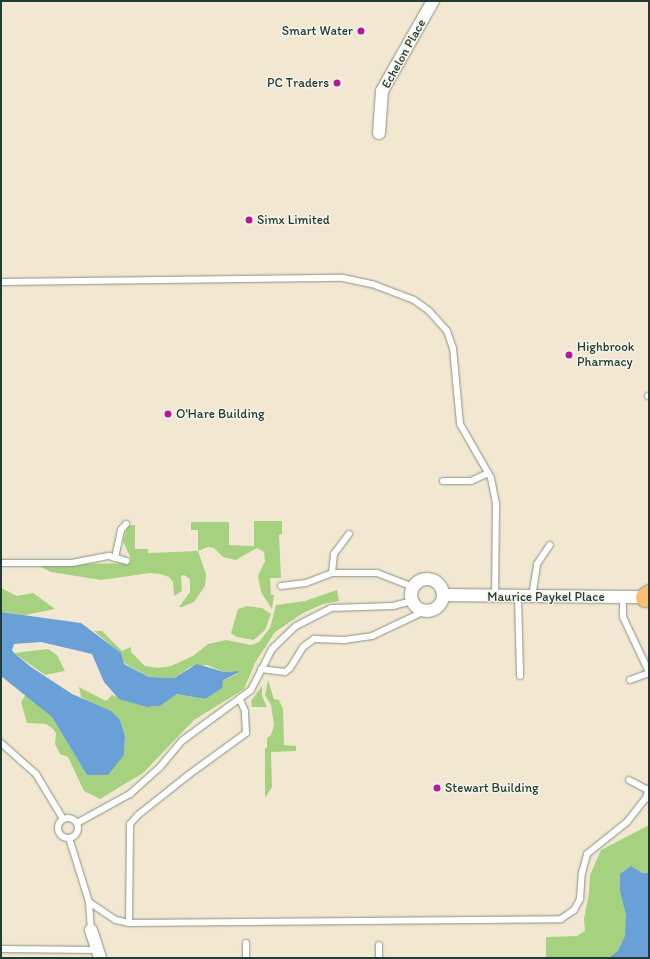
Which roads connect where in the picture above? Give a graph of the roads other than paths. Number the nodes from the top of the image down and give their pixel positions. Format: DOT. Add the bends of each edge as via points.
graph roads {
  1 [pos="433,1"];
  2 [pos="378,133"];
  3 [pos="1,282"];
  4 [pos="488,473"];
  5 [pos="443,481"];
  6 [pos="126,524"];
  7 [pos="349,534"];
  8 [pos="550,545"];
  9 [pos="116,558"];
  10 [pos="126,561"];
  11 [pos="1,563"];
  12 [pos="332,573"];
  13 [pos="281,586"];
  14 [pos="413,588"];
  15 [pos="443,596"];
  16 [pos="495,596"];
  17 [pos="518,597"];
  18 [pos="532,597"];
  19 [pos="623,597"];
  20 [pos="648,597"];
  21 [pos="412,601"];
  22 [pos="425,611"];
  23 [pos="261,669"];
  24 [pos="649,672"];
  25 [pos="520,676"];
  26 [pos="630,680"];
  27 [pos="240,700"];
  28 [pos="1,743"];
  29 [pos="629,780"];
  30 [pos="649,789"];
  31 [pos="63,819"];
  32 [pos="77,823"];
  33 [pos="69,838"];
  34 [pos="89,902"];
  35 [pos="129,923"];
  36 [pos="91,930"];
  37 [pos="246,943"];
  38 [pos="379,945"];
  39 [pos="1,949"];
  40 [pos="99,954"];
  41 [pos="246,958"];
  42 [pos="379,958"];
  1 -- 2 [label="street, Echelon Place" via="382,91"];
  3 -- 4 [label="lane" via="343,278 394,292 414,300 429,311 447,331 453,348 460,424"];
  4 -- 5 [label="lane" via="471,481"];
  4 -- 16 [label="lane" via="496,504"];
  6 -- 9 [label="lane" via="121,530"];
  7 -- 12 [label="lane" via="334,554"];
  8 -- 18 [label="lane" via="537,564"];
  9 -- 10 [label="lane"];
  9 -- 11 [label="lane" via="109,556 72,563"];
  12 -- 13 [label="lane" via="306,583"];
  12 -- 14 [label="lane" via="372,572"];
  14 -- 15 [label="street" via="422,580 434,581 439,584"];
  14 -- 21 [label="street"];
  15 -- 16 [label="street, Maurice Paykel Place"];
  15 -- 22 [label="street" via="439,605"];
  16 -- 17 [label="street, Maurice Paykel Place"];
  17 -- 18 [label="street, Maurice Paykel Place"];
  17 -- 25 [label="lane"];
  18 -- 19 [label="street, Maurice Paykel Place"];
  19 -- 20 [label="street, Maurice Paykel Place"];
  19 -- 24 [label="lane" via="626,624"];
  21 -- 22 [label="street"];
  21 -- 23 [label="lane" via="393,606 331,608 317,614 281,638"];
  22 -- 23 [label="lane" via="372,636 344,640 314,640 303,647 285,672"];
  23 -- 27 [label="lane" via="251,690"];
  24 -- 26 [label="lane"];
  27 -- 32 [label="lane" via="183,740 160,767 130,794"];
  27 -- 35 [label="lane" via="245,711 246,733 187,776 130,824"];
  28 -- 31 [label="lane" via="36,774"];
  29 -- 30 [label="lane"];
  30 -- 35 [label="lane" via="646,798 627,822 587,854 582,873 580,899 574,910 560,919"];
  31 -- 32 [label="lane" via="70,818"];
  31 -- 33 [label="lane" via="58,826 59,832"];
  32 -- 33 [label="lane" via="78,832"];
  33 -- 34 [label="lane"];
  34 -- 35 [label="lane" via="116,920"];
  34 -- 36 [label="lane"];
  36 -- 40 [label="street"];
  37 -- 41 [label="lane"];
  38 -- 42 [label="lane"];
  39 -- 40 [label="lane"];
}
